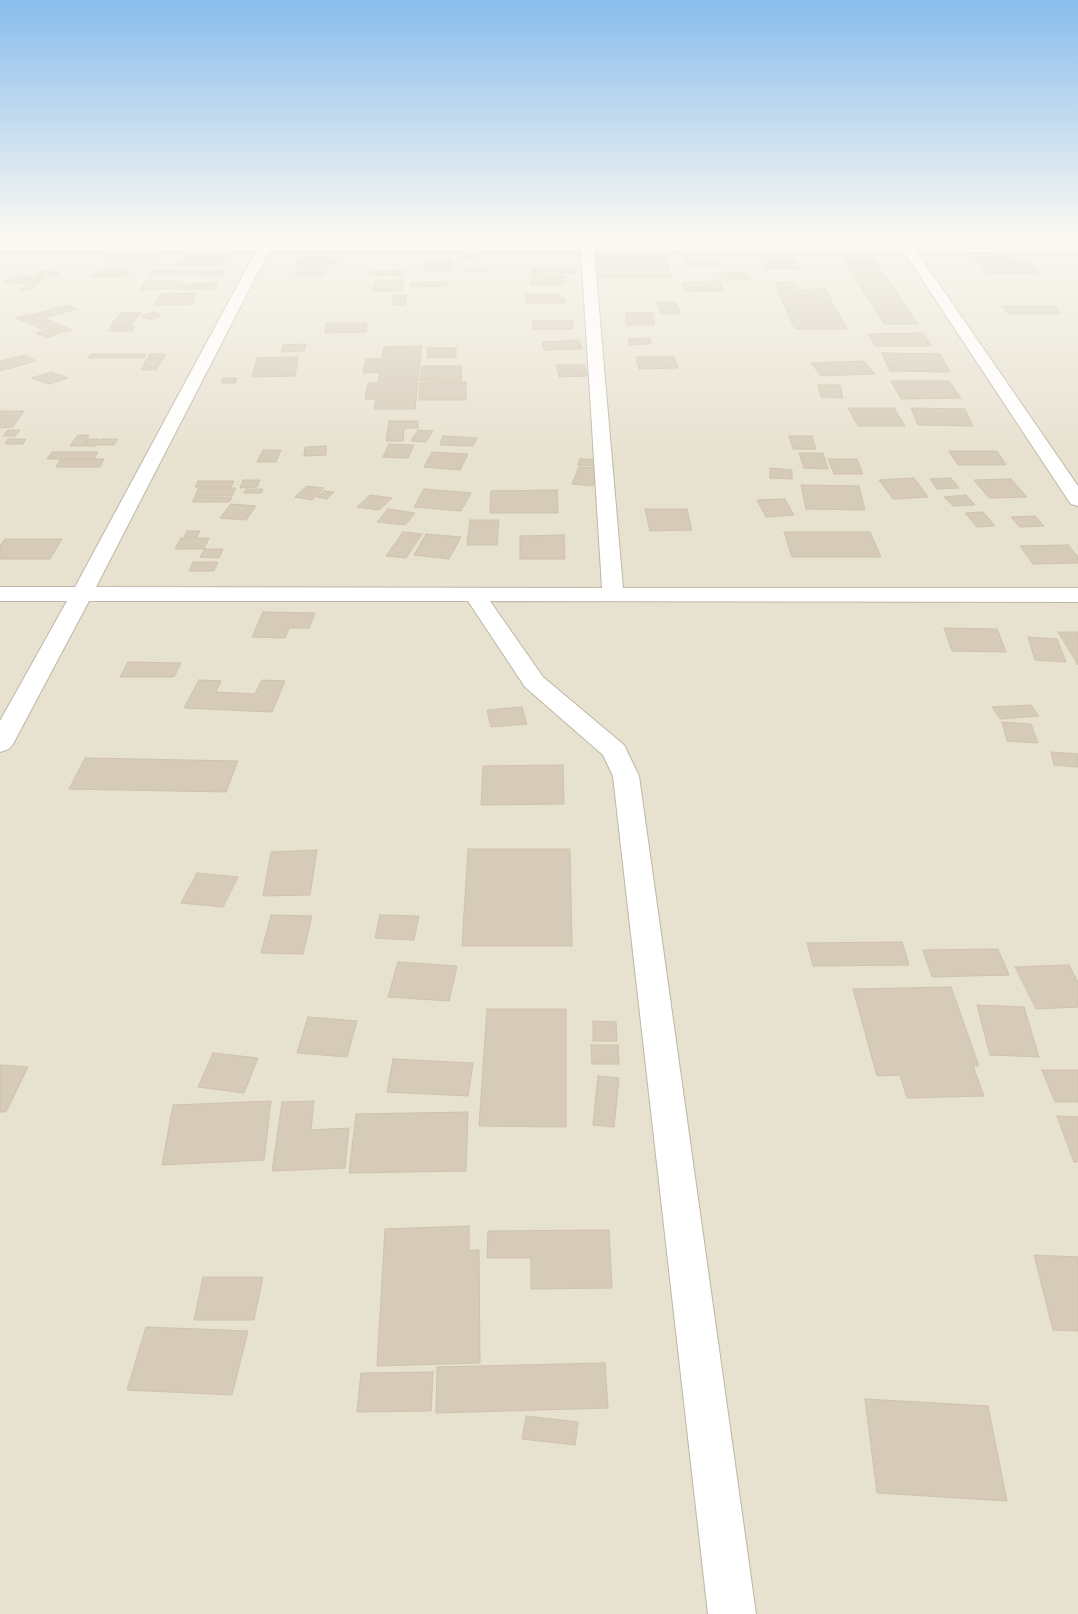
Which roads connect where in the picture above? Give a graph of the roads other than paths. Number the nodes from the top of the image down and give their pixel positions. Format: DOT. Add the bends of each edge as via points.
graph roads {
  1 [pos="233,307"];
  2 [pos="592,307"];
  3 [pos="949,307"];
  4 [pos="1078,500"];
  5 [pos="0,594"];
  6 [pos="82,594"];
  7 [pos="475,594"];
  8 [pos="614,595"];
  9 [pos="1078,595"];
  10 [pos="0,744"];
  11 [pos="732,1614"];
  1 -- 6 [label="street"];
  2 -- 8 [label="street"];
  3 -- 4 [label="street"];
  5 -- 6 [label="street"];
  6 -- 7 [label="street"];
  6 -- 10 [label="street"];
  7 -- 8 [label="street"];
  7 -- 11 [label="street" via="534,682 615,752 626,776"];
  8 -- 9 [label="street"];
}
